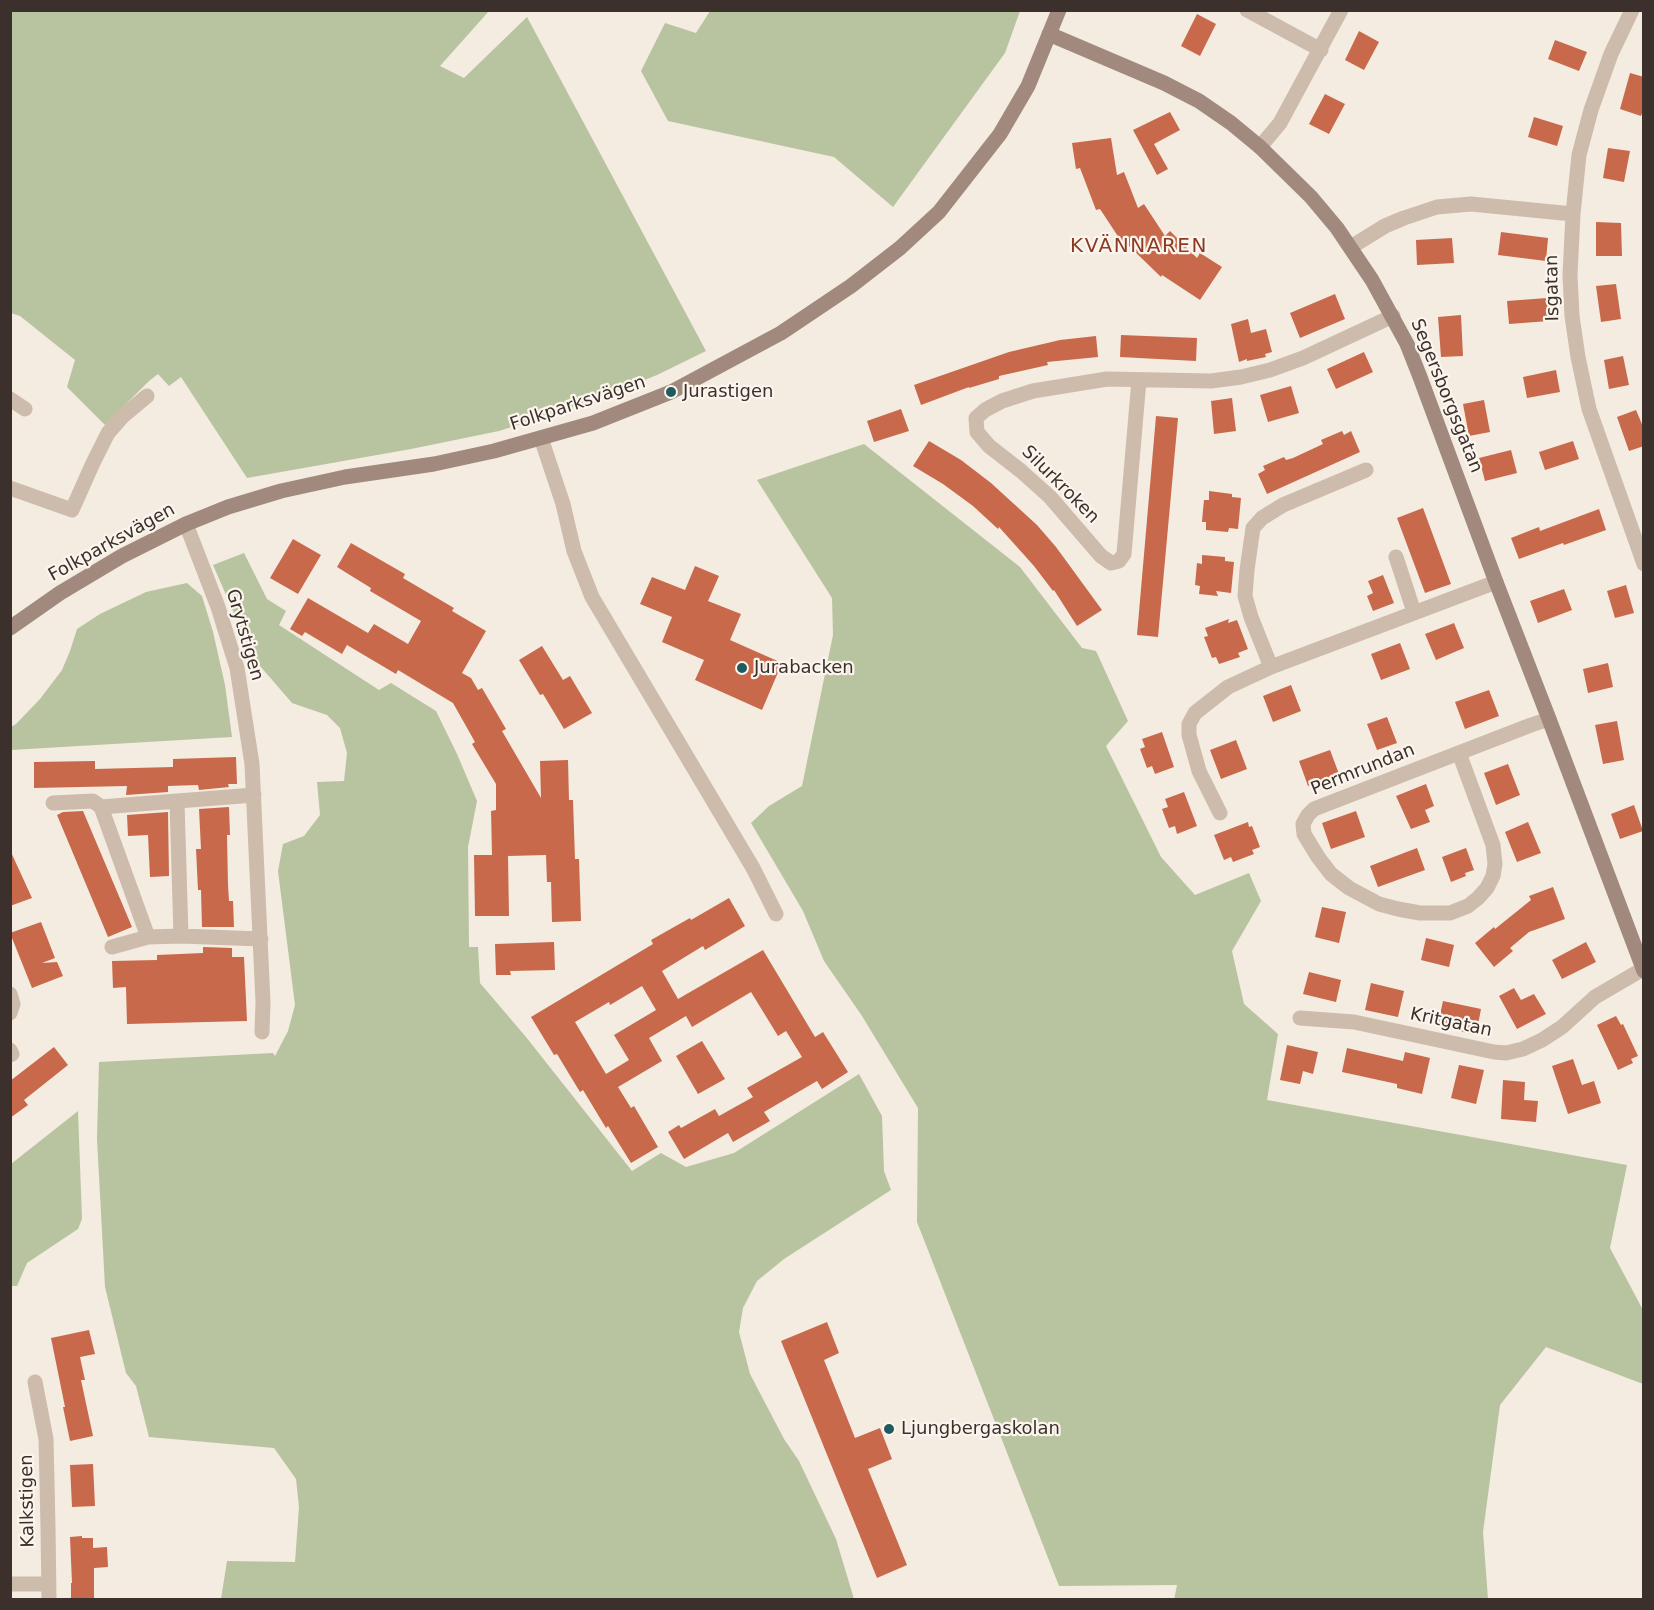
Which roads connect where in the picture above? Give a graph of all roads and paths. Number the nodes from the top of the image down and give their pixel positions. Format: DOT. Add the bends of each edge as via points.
graph roads {
  1 [pos="1059,10"];
  2 [pos="1247,10"];
  3 [pos="1341,10"];
  4 [pos="1632,10"];
  5 [pos="1049,34"];
  6 [pos="1321,50"];
  7 [pos="1260,147"];
  8 [pos="1573,214"];
  9 [pos="1351,247"];
  10 [pos="1393,316"];
  11 [pos="1140,380"];
  12 [pos="147,396"];
  13 [pos="10,399"];
  14 [pos="25,409"];
  15 [pos="541,438"];
  16 [pos="1366,471"];
  17 [pos="10,488"];
  18 [pos="186,524"];
  19 [pos="1396,557"];
  20 [pos="1644,564"];
  21 [pos="1496,582"];
  22 [pos="1414,612"];
  23 [pos="10,627"];
  24 [pos="1271,667"];
  25 [pos="1549,719"];
  26 [pos="1459,753"];
  27 [pos="254,795"];
  28 [pos="177,802"];
  29 [pos="53,803"];
  30 [pos="101,807"];
  31 [pos="1220,813"];
  32 [pos="776,914"];
  33 [pos="181,936"];
  34 [pos="148,937"];
  35 [pos="261,939"];
  36 [pos="112,947"];
  37 [pos="1643,970"];
  38 [pos="10,994"];
  39 [pos="10,1013"];
  40 [pos="1299,1018"];
  41 [pos="262,1032"];
  42 [pos="10,1050"];
  43 [pos="10,1055"];
  44 [pos="35,1382"];
  45 [pos="10,1584"];
  46 [pos="49,1584"];
  47 [pos="49,1599"];
  1 -- 5 [label="main road, Folkparksvägen"];
  2 -- 6 [label="street"];
  3 -- 6 [label="street"];
  4 -- 8 [label="street, Isgatan" via="1591,110 1579,155"];
  5 -- 7 [label="main road, Segersborgsgatan" via="1199,101"];
  5 -- 15 [label="main road, Folkparksvägen" via="1028,86 1000,134 939,212 892,254 781,333 722,366 651,401"];
  6 -- 7 [label="street" via="1280,123"];
  7 -- 9 [label="main road, Segersborgsgatan" via="1311,197"];
  8 -- 9 [label="street" via="1471,204 1437,207 1385,226"];
  8 -- 20 [label="street, Isgatan" via="1570,285 1578,357 1589,409"];
  9 -- 10 [label="main road, Segersborgsgatan"];
  10 -- 11 [label="street, Silurkroken" via="1270,370 1211,381"];
  10 -- 21 [label="main road, Segersborgsgatan" via="1420,376"];
  11 -- 11 [label="street, Silurkroken" via="1107,379 1033,391 1002,401 976,418 977,432 989,446 1050,497 1111,563 1124,554"];
  12 -- 17 [label="street" via="108,434 72,510"];
  13 -- 14 [label="street"];
  15 -- 18 [label="main road, Folkparksvägen" via="434,464 281,491"];
  15 -- 32 [label="street" via="592,597 753,868"];
  16 -- 24 [label="street" via="1283,505 1254,528 1245,596"];
  18 -- 23 [label="main road, Folkparksvägen" via="122,556"];
  18 -- 27 [label="street, Grytstigen" via="237,668"];
  19 -- 22 [label="street"];
  21 -- 22 [label="street"];
  21 -- 25 [label="main road, Segersborgsgatan"];
  22 -- 24 [label="street"];
  24 -- 31 [label="street" via="1228,687 1195,713 1189,724 1199,771"];
  25 -- 26 [label="street, Permrundan"];
  25 -- 37 [label="main road, Segersborgsgatan"];
  26 -- 26 [label="street, Permrundan" via="1314,809 1303,824 1304,834 1331,874 1379,904 1420,913 1450,913 1478,897 1493,876 1493,845"];
  27 -- 28 [label="street"];
  27 -- 35 [label="street, Grytstigen"];
  28 -- 30 [label="street"];
  28 -- 33 [label="street"];
  29 -- 30 [label="street" via="93,801"];
  30 -- 34 [label="street"];
  33 -- 34 [label="street"];
  33 -- 35 [label="street"];
  34 -- 36 [label="street"];
  35 -- 41 [label="street, Grytstigen"];
  37 -- 40 [label="street, Kritgatan" via="1595,997 1542,1040 1506,1053 1354,1022"];
  38 -- 39 [label="street"];
  42 -- 43 [label="street"];
  44 -- 46 [label="street, Kalkstigen" via="46,1439"];
  45 -- 46 [label="street"];
  46 -- 47 [label="street, Kalkstigen"];
}
